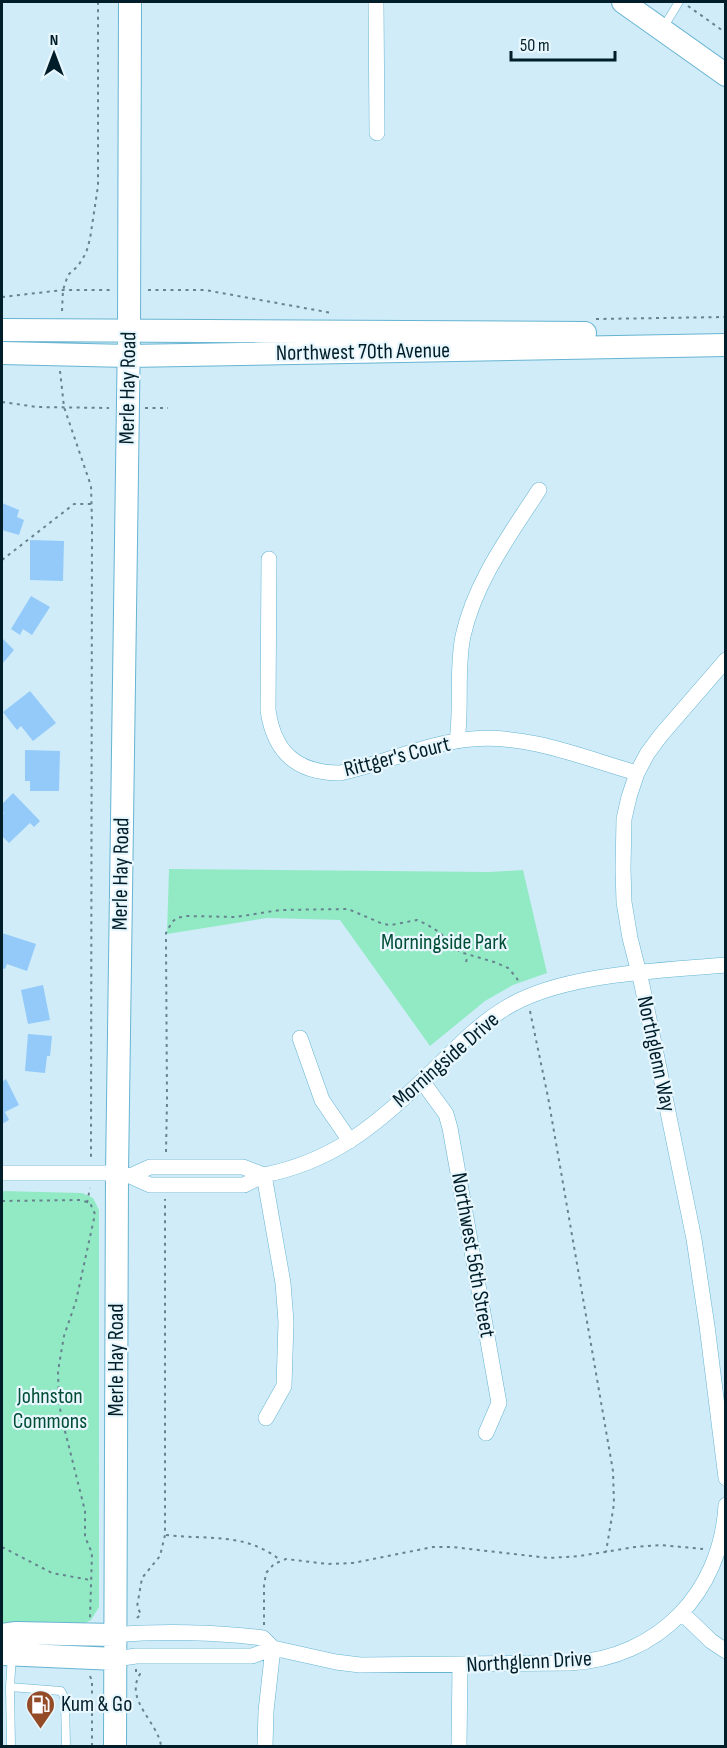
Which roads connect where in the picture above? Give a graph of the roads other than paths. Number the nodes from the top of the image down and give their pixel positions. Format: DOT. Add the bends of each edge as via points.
graph roads {
  1 [pos="130,2"];
  2 [pos="376,2"];
  3 [pos="622,2"];
  4 [pos="680,2"];
  5 [pos="662,30"];
  6 [pos="726,75"];
  7 [pos="377,133"];
  8 [pos="2,330"];
  9 [pos="129,331"];
  10 [pos="726,336"];
  11 [pos="726,345"];
  12 [pos="2,353"];
  13 [pos="129,356"];
  14 [pos="539,490"];
  15 [pos="269,559"];
  16 [pos="723,666"];
  17 [pos="457,741"];
  18 [pos="637,773"];
  19 [pos="726,965"];
  20 [pos="639,972"];
  21 [pos="300,1038"];
  22 [pos="422,1081"];
  23 [pos="350,1141"];
  24 [pos="2,1173"];
  25 [pos="123,1175"];
  26 [pos="264,1175"];
  27 [pos="266,1418"];
  28 [pos="486,1433"];
  29 [pos="724,1438"];
  30 [pos="726,1478"];
  31 [pos="726,1505"];
  32 [pos="682,1613"];
  33 [pos="126,1634"];
  34 [pos="268,1643"];
  35 [pos="5,1648"];
  36 [pos="726,1651"];
  37 [pos="126,1657"];
  38 [pos="460,1665"];
  39 [pos="10,1687"];
  40 [pos="11,1746"];
  41 [pos="66,1746"];
  42 [pos="115,1746"];
  43 [pos="265,1746"];
  44 [pos="459,1746"];
  1 -- 9 [label="main road, Merle Hay Road"];
  2 -- 7 [label="street"];
  3 -- 5 [label="main road"];
  4 -- 5 [label="lane"];
  5 -- 6 [label="main road"];
  8 -- 9 [label="main road, Northwest 70th Avenue"];
  9 -- 10 [label="main road, Northwest 70th Avenue"];
  9 -- 13 [label="main road, Merle Hay Road"];
  11 -- 13 [label="main road, Northwest 70th Avenue"];
  12 -- 13 [label="main road, Northwest 70th Avenue"];
  13 -- 25 [label="main road, Merle Hay Road"];
  14 -- 17 [label="street" via="490,567 472,606 459,666"];
  15 -- 17 [label="street, Rittger's Court" via="268,710 270,726 285,753 309,769 340,773"];
  16 -- 18 [label="street, Northglenn Way" via="661,735"];
  17 -- 18 [label="street, Rittger's Court" via="514,740"];
  18 -- 20 [label="street, Northglenn Way" via="624,819 623,869 624,902"];
  19 -- 20 [label="street, Morningside Drive"];
  20 -- 22 [label="street, Morningside Drive" via="570,984 524,998 483,1024"];
  20 -- 29 [label="street, Northglenn Way" via="694,1239"];
  21 -- 23 [label="street" via="322,1100"];
  22 -- 23 [label="street, Morningside Drive"];
  22 -- 28 [label="street, Northwest 56th Street" via="446,1114 450,1128 499,1403"];
  23 -- 26 [label="street, Morningside Drive" via="304,1165"];
  24 -- 25 [label="street, Morningside Drive"];
  25 -- 26 [label="street, Morningside Drive" via="150,1167 243,1167"];
  25 -- 26 [label="street, Morningside Drive" via="150,1185 243,1185"];
  25 -- 33 [label="main road, Merle Hay Road"];
  26 -- 27 [label="street" via="286,1322 284,1386"];
  29 -- 30 [label="street, Northglenn Way"];
  31 -- 32 [label="street, Northglenn Drive" via="717,1554"];
  32 -- 36 [label="street"];
  32 -- 38 [label="street, Northglenn Drive" via="644,1642 602,1659"];
  33 -- 34 [label="street, Northglenn Drive" via="243,1635"];
  33 -- 35 [label="main road, Northglenn Drive" via="16,1633"];
  33 -- 37 [label="main road, Merle Hay Road"];
  34 -- 37 [label="street, Northglenn Drive" via="252,1656"];
  34 -- 38 [label="street, Northglenn Drive" via="360,1665"];
  34 -- 43 [label="street"];
  35 -- 37 [label="main road, Northglenn Drive"];
  35 -- 39 [label="lane"];
  37 -- 42 [label="main road, Merle Hay Road"];
  38 -- 44 [label="street"];
  39 -- 40 [label="lane"];
  39 -- 41 [label="lane" via="61,1691 65,1699"];
}
